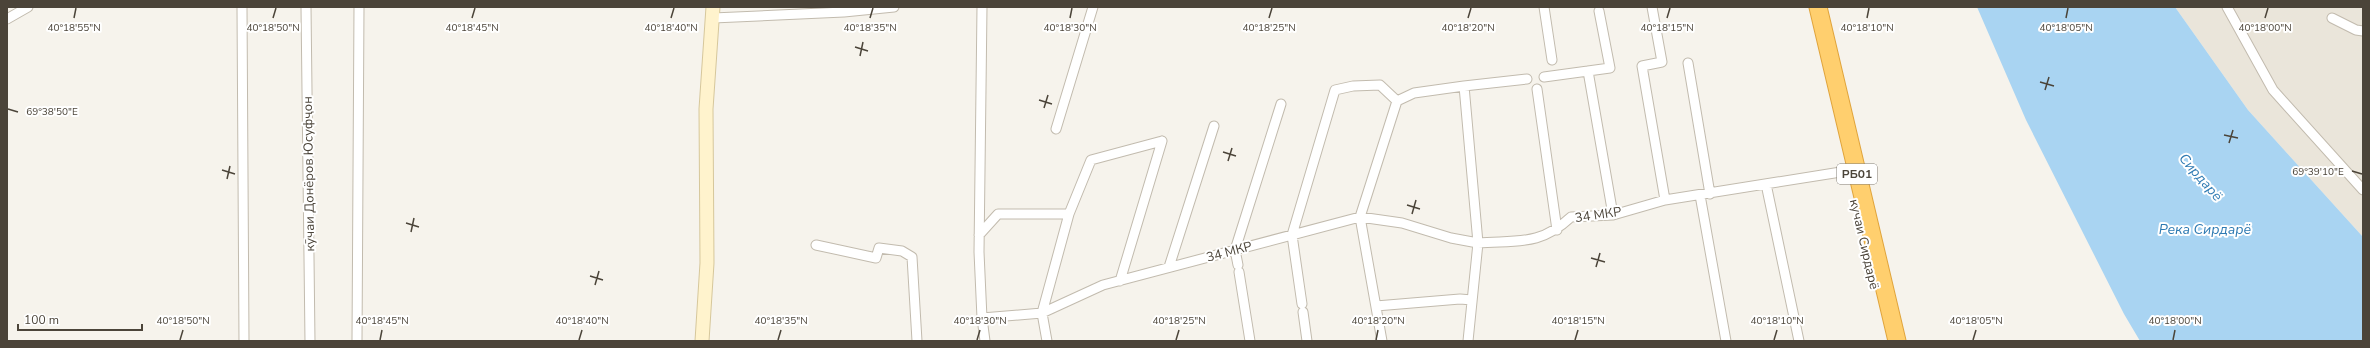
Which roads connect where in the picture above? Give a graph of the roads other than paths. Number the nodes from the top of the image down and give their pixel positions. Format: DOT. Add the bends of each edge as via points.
graph roads {
  1 [pos="28,7"];
  2 [pos="242,7"];
  3 [pos="306,7"];
  4 [pos="359,7"];
  5 [pos="894,7"];
  6 [pos="982,7"];
  7 [pos="1093,7"];
  8 [pos="1544,7"];
  9 [pos="1652,7"];
  10 [pos="1809,7"];
  11 [pos="1818,7"];
  12 [pos="2227,7"];
  13 [pos="844,10"];
  14 [pos="1599,11"];
  15 [pos="713,12"];
  16 [pos="2332,18"];
  17 [pos="7,19"];
  18 [pos="2363,31"];
  19 [pos="1552,60"];
  20 [pos="1688,63"];
  21 [pos="1588,71"];
  22 [pos="1544,77"];
  23 [pos="1527,79"];
  24 [pos="1464,86"];
  25 [pos="1537,89"];
  26 [pos="1398,101"];
  27 [pos="1281,104"];
  28 [pos="1214,126"];
  29 [pos="1056,129"];
  30 [pos="1847,171"];
  31 [pos="1766,184"];
  32 [pos="2363,190"];
  33 [pos="1710,194"];
  34 [pos="1700,196"];
  35 [pos="1665,200"];
  36 [pos="1069,214"];
  37 [pos="1613,215"];
  38 [pos="1360,217"];
  39 [pos="1557,230"];
  40 [pos="979,235"];
  41 [pos="1292,235"];
  42 [pos="1478,243"];
  43 [pos="816,246"];
  44 [pos="1235,250"];
  45 [pos="1169,267"];
  46 [pos="1120,281"];
  47 [pos="1472,300"];
  48 [pos="1376,306"];
  49 [pos="1042,313"];
  50 [pos="982,318"];
  51 [pos="244,341"];
  52 [pos="310,341"];
  53 [pos="357,341"];
  54 [pos="702,341"];
  55 [pos="917,341"];
  56 [pos="985,341"];
  57 [pos="1047,341"];
  58 [pos="1250,341"];
  59 [pos="1307,341"];
  60 [pos="1382,341"];
  61 [pos="1468,341"];
  62 [pos="1726,341"];
  63 [pos="1799,341"];
  64 [pos="1887,341"];
  65 [pos="1897,341"];
  1 -- 17 [label="street"];
  2 -- 51 [label="street"];
  3 -- 52 [label="street, кӯчаи Донёров Юсуфҷон"];
  4 -- 53 [label="street"];
  5 -- 13 [label="street"];
  6 -- 40 [label="street"];
  7 -- 29 [label="street"];
  8 -- 19 [label="street"];
  9 -- 35 [label="street" via="1662,62 1642,66"];
  10 -- 30 [label="highway, кучаи Сирдарё / РБ01"];
  11 -- 65 [label="highway, РБ01"];
  12 -- 32 [label="street" via="2273,90"];
  13 -- 15 [label="street"];
  14 -- 21 [label="street" via="1610,68"];
  15 -- 54 [label="main road" via="706,109 707,263"];
  16 -- 18 [label="street"];
  20 -- 33 [label="street"];
  21 -- 22 [label="street"];
  21 -- 37 [label="street"];
  23 -- 24 [label="street"];
  24 -- 26 [label="street" via="1414,94"];
  24 -- 42 [label="street"];
  25 -- 39 [label="street"];
  26 -- 38 [label="street"];
  26 -- 41 [label="street" via="1380,84 1335,90"];
  27 -- 44 [label="street"];
  28 -- 45 [label="street"];
  30 -- 31 [label="street, 34 МКР"];
  30 -- 64 [label="highway, кучаи Сирдарё / РБ01"];
  31 -- 33 [label="street, 34 МКР"];
  31 -- 63 [label="street"];
  33 -- 34 [label="street, 34 МКР"];
  34 -- 35 [label="street, 34 МКР"];
  34 -- 62 [label="street"];
  35 -- 37 [label="street, 34 МКР"];
  36 -- 40 [label="street" via="998,214"];
  36 -- 46 [label="street" via="1091,160 1162,141"];
  36 -- 49 [label="street"];
  37 -- 39 [label="street, 34 МКР" via="1571,217"];
  38 -- 41 [label="street, 34 МКР"];
  38 -- 42 [label="street, 34 МКР" via="1402,223 1451,238"];
  38 -- 48 [label="street"];
  39 -- 42 [label="street, 34 МКР" via="1537,239"];
  40 -- 50 [label="street"];
  41 -- 44 [label="street, 34 МКР"];
  41 -- 59 [label="street"];
  42 -- 47 [label="street"];
  43 -- 55 [label="street" via="876,258 879,248 907,252 912,257"];
  44 -- 45 [label="street, 34 МКР"];
  44 -- 58 [label="street"];
  45 -- 46 [label="street, 34 МКР"];
  46 -- 49 [label="street, 34 МКР" via="1103,285"];
  47 -- 48 [label="street"];
  47 -- 61 [label="street"];
  48 -- 60 [label="street"];
  49 -- 50 [label="street, 34 МКР"];
  49 -- 57 [label="street"];
  50 -- 56 [label="street"];
}
